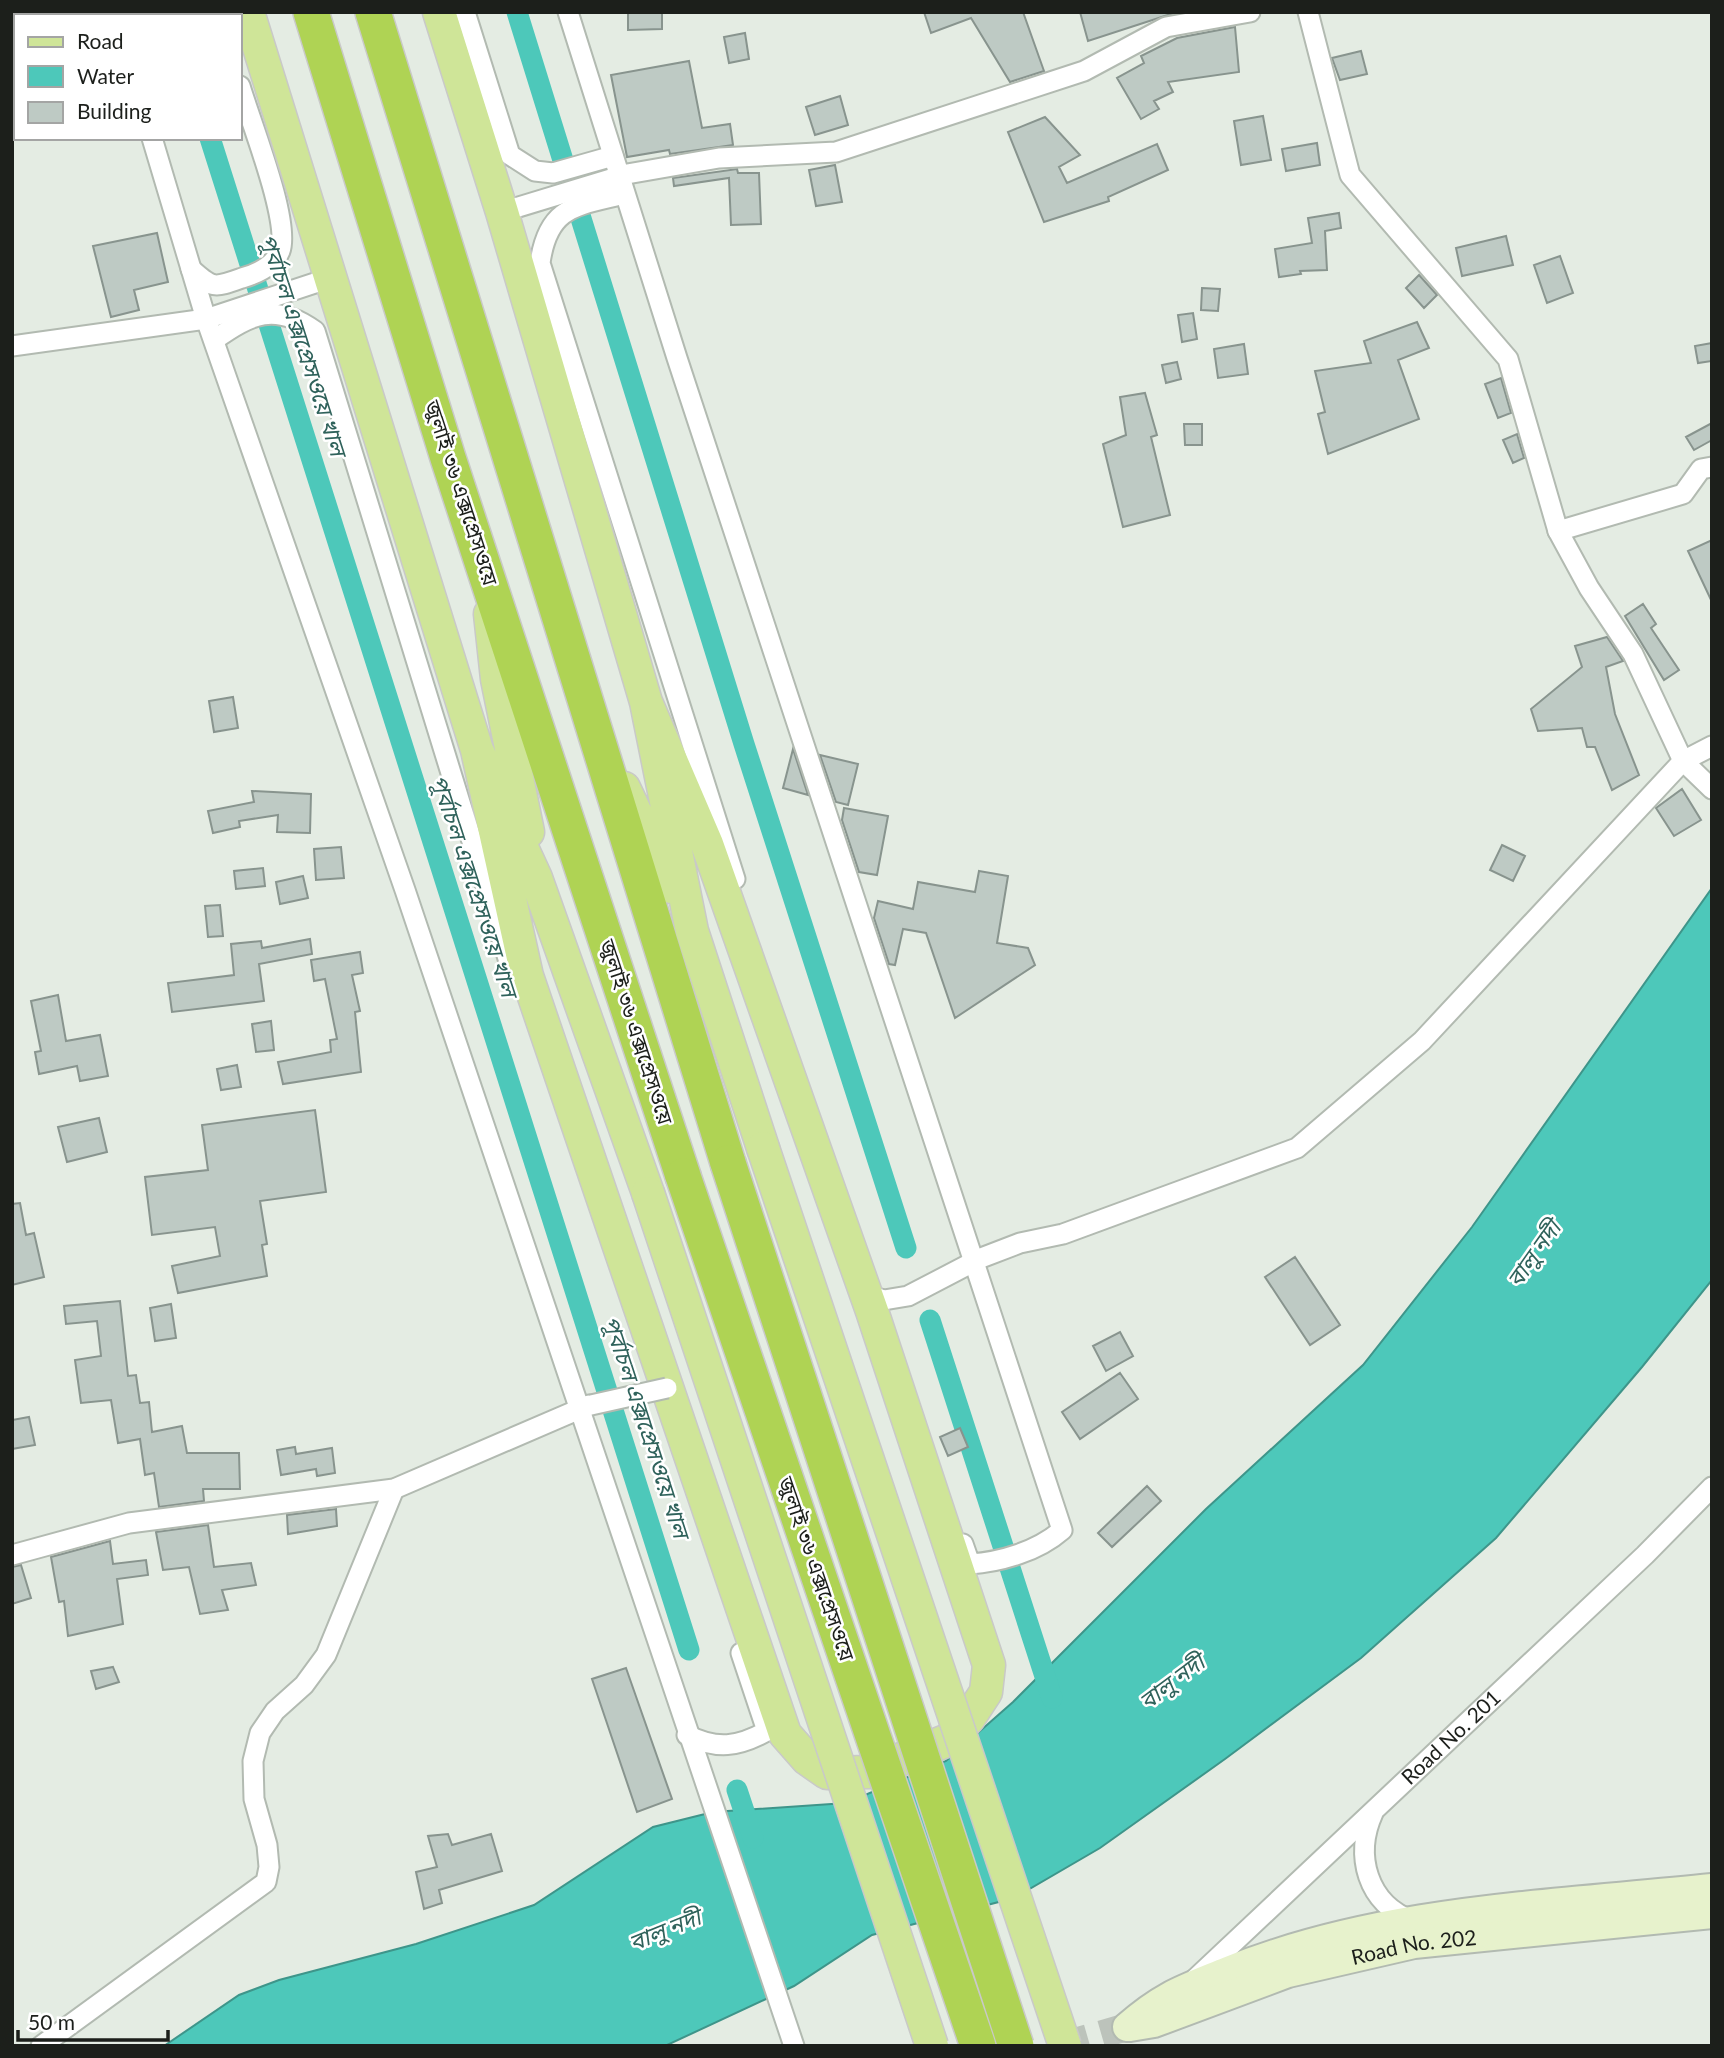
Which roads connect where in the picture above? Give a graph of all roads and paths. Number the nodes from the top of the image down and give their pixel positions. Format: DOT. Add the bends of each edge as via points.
graph roads {
  1 [pos="248,12"];
  2 [pos="311,12"];
  3 [pos="373,12"];
  4 [pos="439,12"];
  5 [pos="465,12"];
  6 [pos="568,12"];
  7 [pos="1250,12"];
  8 [pos="1308,12"];
  9 [pos="242,92"];
  10 [pos="153,140"];
  11 [pos="613,156"];
  12 [pos="620,183"];
  13 [pos="516,209"];
  14 [pos="191,269"];
  15 [pos="317,282"];
  16 [pos="214,316"];
  17 [pos="214,340"];
  18 [pos="12,346"];
  19 [pos="1712,467"];
  20 [pos="1558,531"];
  21 [pos="485,568"];
  22 [pos="646,702"];
  23 [pos="592,720"];
  24 [pos="1712,746"];
  25 [pos="477,750"];
  26 [pos="1683,761"];
  27 [pos="1712,789"];
  28 [pos="536,878"];
  29 [pos="692,932"];
  30 [pos="973,1262"];
  31 [pos="872,1296"];
  32 [pos="661,1390"];
  33 [pos="585,1407"];
  34 [pos="1712,1487"];
  35 [pos="394,1489"];
  36 [pos="12,1555"];
  37 [pos="689,1740"];
  38 [pos="1376,1806"];
  39 [pos="1712,1888"];
  40 [pos="1712,1914"];
  41 [pos="1413,1932"];
  42 [pos="1187,1987"];
  43 [pos="1130,2037"];
  44 [pos="41,2046"];
  45 [pos="794,2046"];
  46 [pos="932,2046"];
  47 [pos="978,2046"];
  48 [pos="1016,2046"];
  49 [pos="1065,2046"];
  1 -- 15 [label="main road"];
  2 -- 21 [label="highway, জুলাই ৩৬ এক্সপ্রেসওয়ে"];
  3 -- 23 [label="highway, জুলাই ৩৬ এক্সপ্রেসওয়ে"];
  4 -- 13 [label="main road"];
  5 -- 11 [label="street" via="510,155 535,171 553,173"];
  6 -- 11 [label="street"];
  7 -- 12 [label="street" via="1166,27 1084,71 836,152 719,158"];
  8 -- 20 [label="street" via="1350,175 1508,359"];
  9 -- 14 [label="street" via="283,224 280,252 262,271 219,287 209,286"];
  10 -- 14 [label="street"];
  11 -- 12 [label="street"];
  12 -- 13 [label="street"];
  12 -- 30 [label="street"];
  12 -- 31 [label="street" via="552,222 540,262"];
  13 -- 22 [label="main road"];
  14 -- 16 [label="street"];
  15 -- 16 [label="street"];
  15 -- 25 [label="main road"];
  16 -- 17 [label="street"];
  16 -- 18 [label="street"];
  17 -- 32 [label="street" via="242,320 277,312 315,331 511,970"];
  17 -- 33 [label="street"];
  19 -- 20 [label="street" via="1701,469 1683,494"];
  20 -- 26 [label="street" via="1633,654"];
  21 -- 28 [label="main road" via="497,679"];
  21 -- 47 [label="highway, জুলাই ৩৬ এক্সপ্রেসওয়ে, bridge" via="683,1176"];
  22 -- 29 [label="main road"];
  22 -- 31 [label="main road" via="708,844"];
  23 -- 29 [label="main road"];
  23 -- 48 [label="highway, জুলাই ৩৬ এক্সপ্রেসওয়ে, bridge" via="727,1163"];
  24 -- 26 [label="street"];
  25 -- 28 [label="main road"];
  25 -- 32 [label="main road" via="527,976"];
  26 -- 27 [label="street"];
  26 -- 30 [label="street" via="1422,1041 1297,1148"];
  28 -- 46 [label="main road, bridge" via="648,1193"];
  29 -- 49 [label="main road, bridge"];
  30 -- 31 [label="street" via="898,1300"];
  30 -- 31 [label="street" via="1062,1530 1045,1545 970,1564"];
  31 -- 32 [label="main road" via="989,1665 986,1692 947,1740 870,1772 849,1774 827,1773 785,1734"];
  32 -- 33 [label="street, bridge"];
  32 -- 37 [label="street" via="767,1731 748,1741 710,1746"];
  33 -- 35 [label="street"];
  33 -- 37 [label="street"];
  34 -- 38 [label="street, Road No. 201"];
  35 -- 36 [label="street" via="129,1522"];
  35 -- 44 [label="street" via="326,1655 260,1733 253,1761 254,1799 267,1845 266,1882"];
  37 -- 45 [label="street"];
  38 -- 41 [label="street" via="1363,1843 1368,1878 1388,1908"];
  38 -- 42 [label="street, Road No. 201"];
  39 -- 41 [label="street, Road No. 202"];
  40 -- 41 [label="street, Road No. 202"];
  41 -- 42 [label="street, Road No. 201" via="1303,1943"];
  41 -- 43 [label="street, Road No. 202" via="1154,2023"];
  42 -- 43 [label="street, Road No. 201" via="1153,2003"];
}
